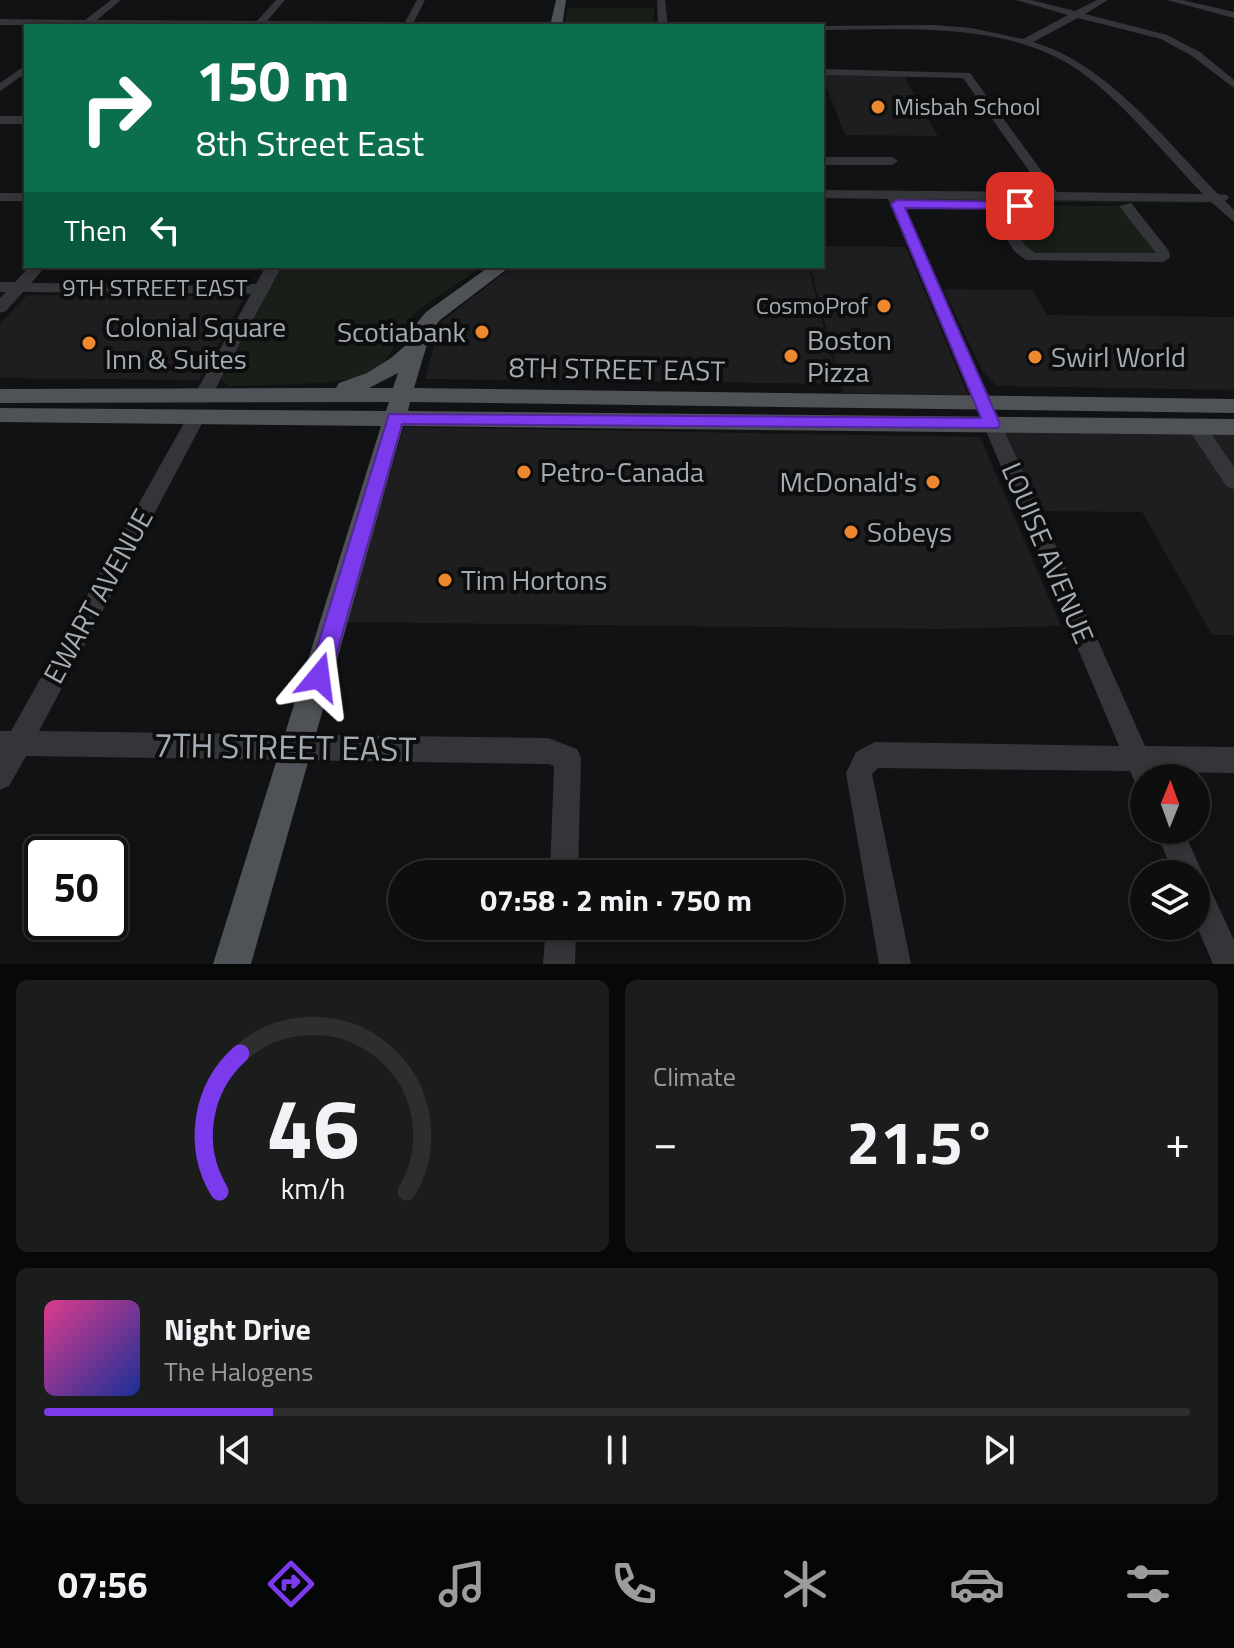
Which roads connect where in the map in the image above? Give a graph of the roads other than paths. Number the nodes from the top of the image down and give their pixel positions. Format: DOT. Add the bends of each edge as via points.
graph roads {
  1 [pos="117,0"];
  2 [pos="281,0"];
  3 [pos="421,0"];
  4 [pos="561,0"];
  5 [pos="661,0"];
  6 [pos="1020,0"];
  7 [pos="1104,0"];
  8 [pos="1171,0"];
  9 [pos="1077,14"];
  10 [pos="1234,15"];
  11 [pos="0,22"];
  12 [pos="56,24"];
  13 [pos="85,24"];
  14 [pos="259,24"];
  15 [pos="408,24"];
  16 [pos="556,24"];
  17 [pos="663,24"];
  18 [pos="824,27"];
  19 [pos="1025,42"];
  20 [pos="10,66"];
  21 [pos="24,67"];
  22 [pos="24,69"];
  23 [pos="824,72"];
  24 [pos="1234,85"];
  25 [pos="0,88"];
  26 [pos="0,120"];
  27 [pos="24,120"];
  28 [pos="824,161"];
  29 [pos="892,161"];
  30 [pos="0,188"];
  31 [pos="24,188"];
  32 [pos="824,194"];
  33 [pos="1053,196"];
  34 [pos="0,197"];
  35 [pos="24,197"];
  36 [pos="895,200"];
  37 [pos="1226,202"];
  38 [pos="824,203"];
  39 [pos="993,205"];
  40 [pos="1126,206"];
  41 [pos="1234,218"];
  42 [pos="36,268"];
  43 [pos="273,268"];
  44 [pos="495,269"];
  45 [pos="0,287"];
  46 [pos="20,287"];
  47 [pos="261,289"];
  48 [pos="0,308"];
  49 [pos="416,347"];
  50 [pos="291,394"];
  51 [pos="0,396"];
  52 [pos="866,402"];
  53 [pos="199,406"];
  54 [pos="1234,406"];
  55 [pos="398,407"];
  56 [pos="987,414"];
  57 [pos="0,415"];
  58 [pos="752,421"];
  59 [pos="1196,427"];
  60 [pos="1234,427"];
  61 [pos="1234,482"];
  62 [pos="10,743"];
  63 [pos="299,747"];
  64 [pos="1234,760"];
  65 [pos="1140,764"];
  66 [pos="1188,764"];
  67 [pos="1130,767"];
  68 [pos="0,777"];
  69 [pos="564,860"];
  70 [pos="1210,921"];
  71 [pos="560,940"];
  72 [pos="232,964"];
  73 [pos="559,964"];
  74 [pos="895,964"];
  75 [pos="1229,964"];
  1 -- 13 [label="street"];
  2 -- 14 [label="street"];
  3 -- 15 [label="street"];
  4 -- 16 [label="main road"];
  5 -- 17 [label="street"];
  6 -- 9 [label="street"];
  7 -- 9 [label="street"];
  8 -- 10 [label="street"];
  9 -- 19 [label="street"];
  9 -- 24 [label="street" via="1176,43"];
  11 -- 12 [label="street"];
  18 -- 19 [label="street" via="939,28"];
  19 -- 37 [label="street" via="1087,69"];
  20 -- 21 [label="street"];
  22 -- 25 [label="street"];
  23 -- 33 [label="street" via="966,75"];
  26 -- 27 [label="street"];
  28 -- 29 [label="street"];
  30 -- 31 [label="street"];
  32 -- 36 [label="street"];
  33 -- 36 [label="street"];
  33 -- 37 [label="street"];
  34 -- 35 [label="street"];
  36 -- 38 [label="street"];
  36 -- 39 [label="street"];
  36 -- 56 [label="street, LOUISE AVENUE"];
  37 -- 40 [label="street"];
  37 -- 41 [label="street"];
  39 -- 40 [label="street"];
  39 -- 40 [label="street" via="1019,248 1031,257 1163,258"];
  42 -- 46 [label="street"];
  43 -- 47 [label="street, EWART AVENUE"];
  44 -- 49 [label="main road" via="433,316"];
  45 -- 46 [label="street, 9TH STREET EAST"];
  46 -- 47 [label="street, 9TH STREET EAST"];
  46 -- 48 [label="street"];
  47 -- 53 [label="street, EWART AVENUE"];
  49 -- 50 [label="main road" via="372,381"];
  49 -- 55 [label="main road"];
  50 -- 53 [label="main road, 8TH STREET EAST"];
  50 -- 55 [label="main road, 8TH STREET EAST"];
  51 -- 53 [label="main road, 8TH STREET EAST"];
  52 -- 55 [label="main road, 8TH STREET EAST"];
  52 -- 56 [label="main road, 8TH STREET EAST"];
  52 -- 58 [label="main road" via="779,409"];
  53 -- 55 [label="main road, 8TH STREET EAST"];
  53 -- 57 [label="main road, 8TH STREET EAST"];
  53 -- 62 [label="street, EWART AVENUE"];
  54 -- 56 [label="main road, 8TH STREET EAST"];
  55 -- 58 [label="main road, 8TH STREET EAST"];
  55 -- 63 [label="main road"];
  56 -- 58 [label="main road, 8TH STREET EAST"];
  56 -- 59 [label="main road, 8TH STREET EAST"];
  56 -- 65 [label="street, LOUISE AVENUE"];
  59 -- 60 [label="main road, 8TH STREET EAST"];
  59 -- 61 [label="street"];
  62 -- 63 [label="street, 7TH STREET EAST"];
  62 -- 68 [label="street, EWART AVENUE"];
  63 -- 69 [label="street, 7TH STREET EAST" via="548,751 568,758"];
  63 -- 72 [label="main road"];
  64 -- 66 [label="street"];
  67 -- 74 [label="street" via="875,755 865,761 859,773"];
  70 -- 75 [label="street"];
  71 -- 73 [label="street"];
}
